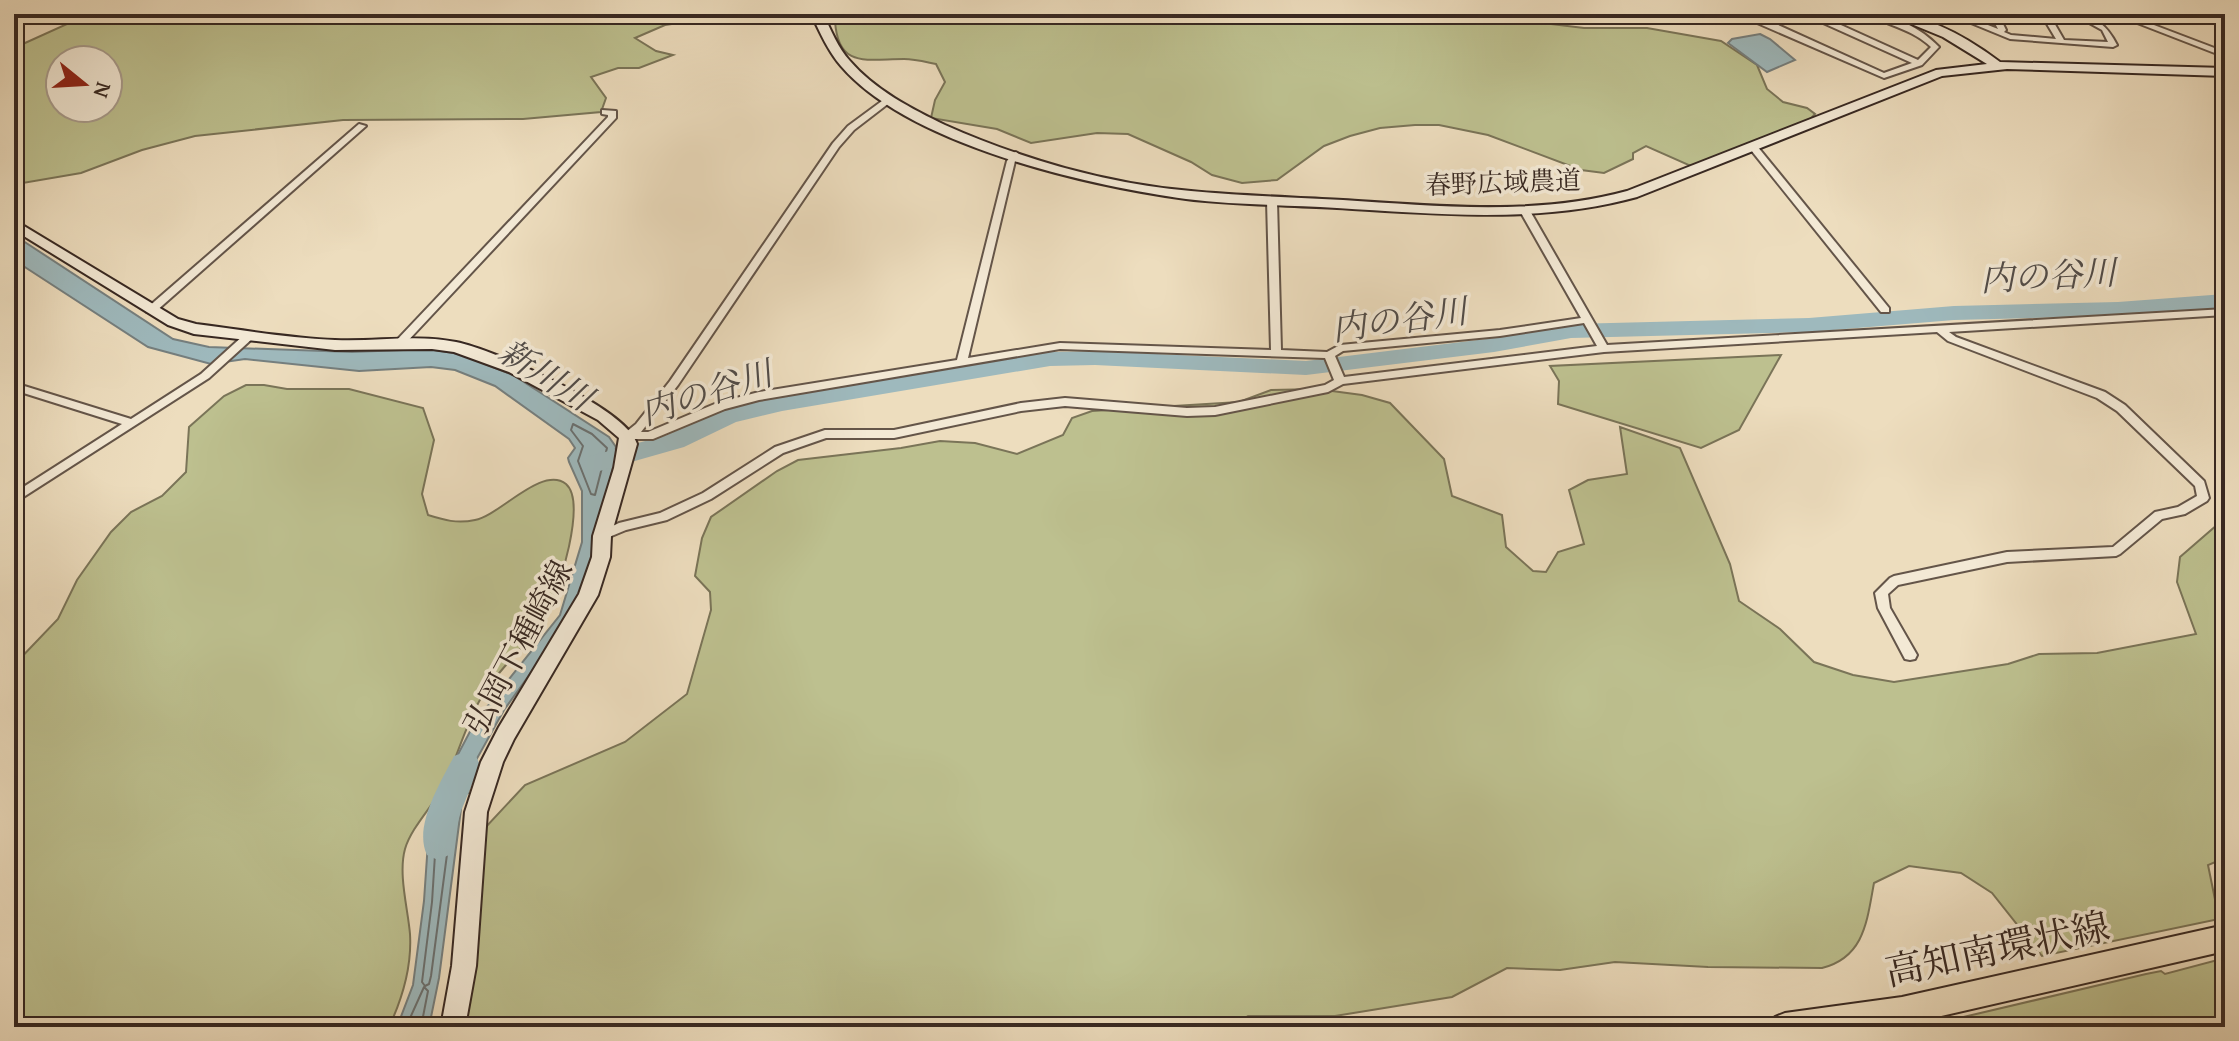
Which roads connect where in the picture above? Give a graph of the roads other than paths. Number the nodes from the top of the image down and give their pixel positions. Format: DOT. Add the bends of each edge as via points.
graph roads {
  1 [pos="817,14"];
  2 [pos="1683,14"];
  3 [pos="1871,14"];
  4 [pos="1893,14"];
  5 [pos="1953,14"];
  6 [pos="1994,14"];
  7 [pos="2045,14"];
  8 [pos="2077,14"];
  9 [pos="2118,14"];
  10 [pos="1749,15"];
  11 [pos="1814,15"];
  12 [pos="2000,33"];
  13 [pos="2061,42"];
  14 [pos="2225,44"];
  15 [pos="2214,49"];
  16 [pos="2225,55"];
  17 [pos="1919,63"];
  18 [pos="1996,65"];
  19 [pos="2225,72"];
  20 [pos="889,100"];
  21 [pos="605,112"];
  22 [pos="362,126"];
  23 [pos="1754,148"];
  24 [pos="1016,155"];
  25 [pos="1272,201"];
  26 [pos="1525,211"];
  27 [pos="14,224"];
  28 [pos="151,310"];
  29 [pos="1885,310"];
  30 [pos="2225,312"];
  31 [pos="1588,321"];
  32 [pos="1940,330"];
  33 [pos="247,339"];
  34 [pos="399,344"];
  35 [pos="1603,346"];
  36 [pos="1276,353"];
  37 [pos="1330,357"];
  38 [pos="962,361"];
  39 [pos="1340,379"];
  40 [pos="14,380"];
  41 [pos="132,423"];
  42 [pos="628,440"];
  43 [pos="14,499"];
  44 [pos="602,536"];
  45 [pos="1910,655"];
  46 [pos="2225,938"];
  47 [pos="453,1027"];
  48 [pos="1785,1027"];
  1 -- 20 [label="street, 春野広域農道" via="846,65"];
  2 -- 10 [label="street" via="1700,22"];
  3 -- 17 [label="street" via="1902,24 1935,47"];
  4 -- 18 [label="street" via="1961,39"];
  5 -- 12 [label="street"];
  6 -- 12 [label="street"];
  7 -- 13 [label="street"];
  8 -- 13 [label="street" via="2105,29 2113,45"];
  9 -- 15 [label="street"];
  10 -- 17 [label="street" via="1884,76"];
  11 -- 17 [label="street"];
  12 -- 13 [label="street"];
  14 -- 15 [label="street"];
  15 -- 16 [label="street"];
  18 -- 19 [label="street, 春野広域農道"];
  18 -- 23 [label="street, 春野広域農道" via="1924,78"];
  20 -- 24 [label="street, 春野広域農道" via="951,132"];
  20 -- 42 [label="street" via="836,145 674,383"];
  21 -- 34 [label="street" via="613,113 612,118"];
  22 -- 28 [label="street"];
  23 -- 26 [label="street, 春野広域農道" via="1632,194"];
  23 -- 29 [label="street"];
  24 -- 25 [label="street, 春野広域農道" via="1149,190"];
  24 -- 38 [label="street"];
  25 -- 26 [label="street, 春野広域農道"];
  25 -- 36 [label="street"];
  26 -- 31 [label="street"];
  27 -- 28 [label="street"];
  28 -- 33 [label="street" via="194,329"];
  30 -- 32 [label="street"];
  31 -- 35 [label="street"];
  31 -- 37 [label="street" via="1340,348"];
  32 -- 35 [label="street"];
  32 -- 45 [label="street" via="2101,395 2200,484 2203,498 2181,511 2159,515 2116,551 2007,557 1894,581 1881,593 1884,608"];
  33 -- 34 [label="street"];
  33 -- 41 [label="street" via="216,367"];
  34 -- 42 [label="street" via="432,344 484,355 604,416"];
  35 -- 39 [label="street"];
  36 -- 37 [label="street"];
  36 -- 38 [label="street" via="1082,345"];
  37 -- 39 [label="street"];
  38 -- 42 [label="street" via="759,396"];
  39 -- 44 [label="street" via="1328,388 1215,411 1065,402 894,434 825,434 779,450 663,517"];
  40 -- 41 [label="street" via="17,387"];
  41 -- 43 [label="street"];
  42 -- 44 [label="street, 弘岡下種崎線"];
  44 -- 47 [label="street, 弘岡下種崎線" via="588,595 506,733 483,788"];
  46 -- 48 [label="main road, 高知南環状線" via="1902,1011"];
}
